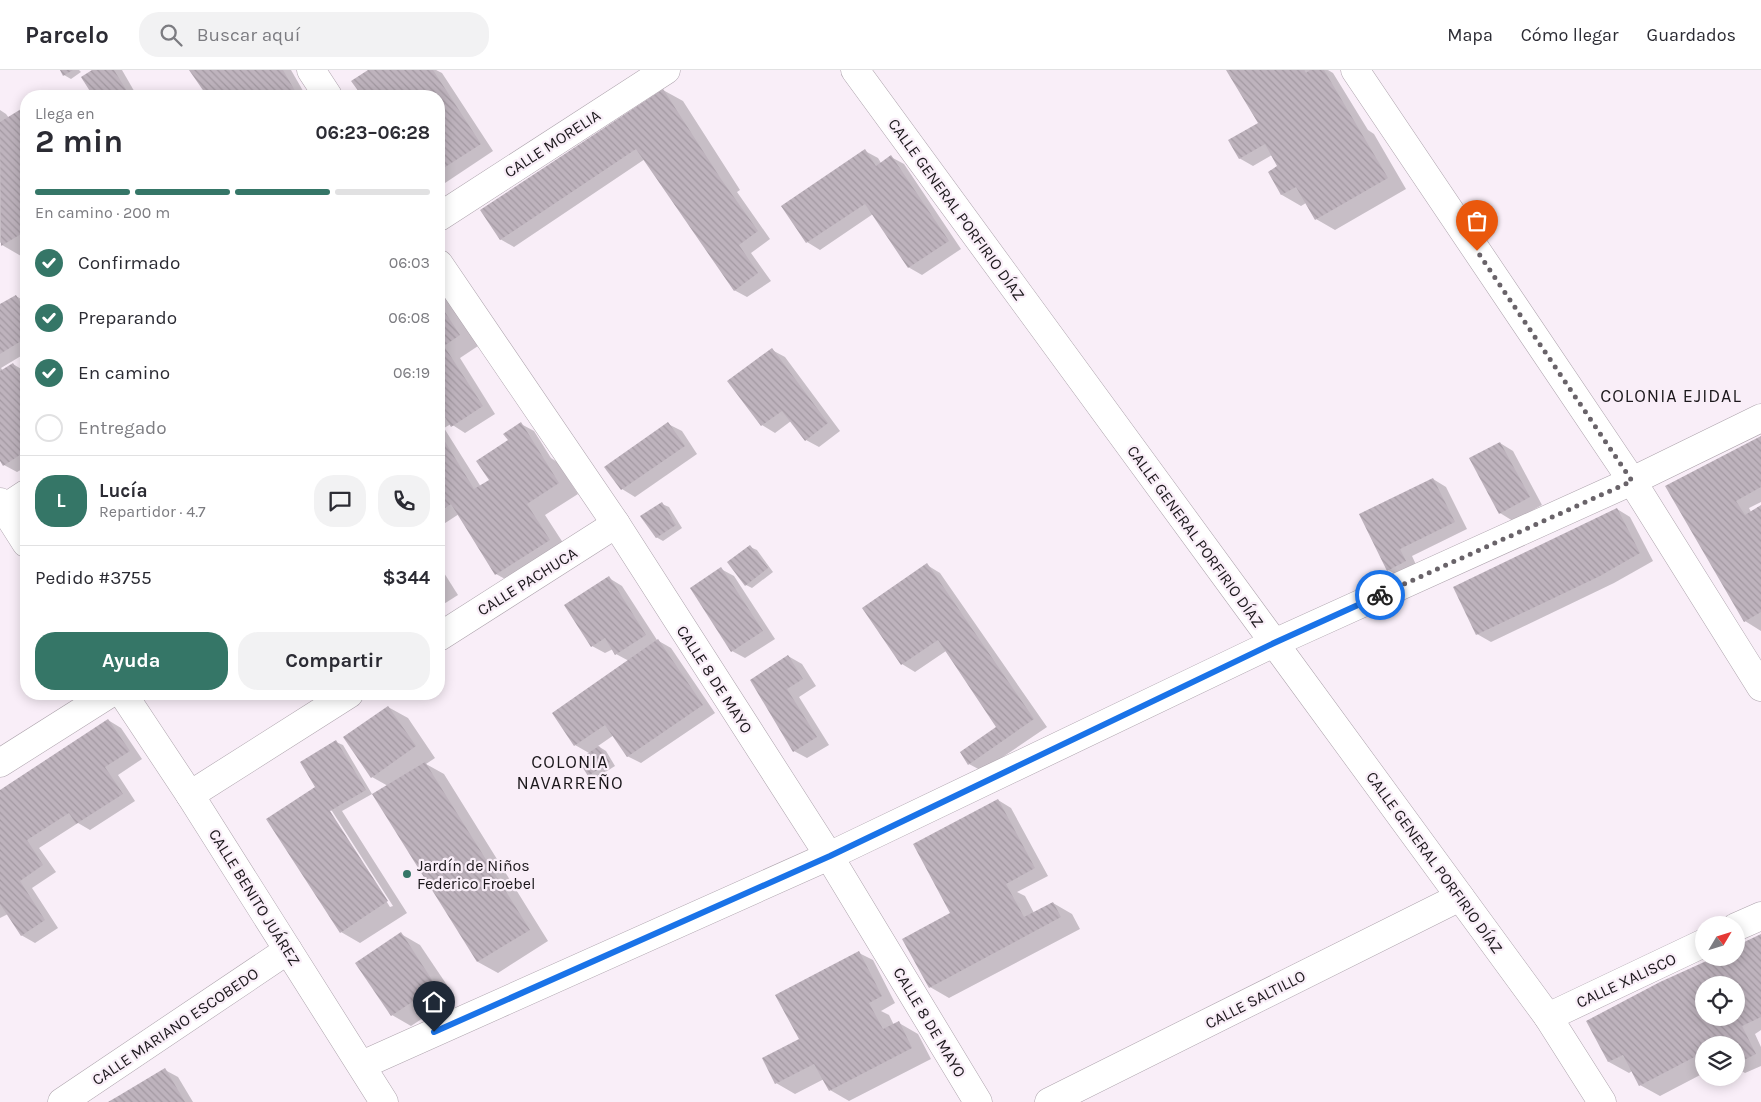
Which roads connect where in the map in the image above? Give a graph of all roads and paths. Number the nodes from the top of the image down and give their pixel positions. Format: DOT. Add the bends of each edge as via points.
graph roads {
  1 [pos="311,70"];
  2 [pos="666,70"];
  3 [pos="855,70"];
  4 [pos="1355,70"];
  5 [pos="324,90"];
  6 [pos="445,212"];
  7 [pos="445,273"];
  8 [pos="1761,418"];
  9 [pos="1632,481"];
  10 [pos="20,497"];
  11 [pos="1,508"];
  12 [pos="616,524"];
  13 [pos="20,535"];
  14 [pos="445,633"];
  15 [pos="1274,643"];
  16 [pos="1761,686"];
  17 [pos="100,700"];
  18 [pos="127,700"];
  19 [pos="339,700"];
  20 [pos="0,763"];
  21 [pos="190,794"];
  22 [pos="830,856"];
  23 [pos="1460,896"];
  24 [pos="1761,916"];
  25 [pos="1745,923"];
  26 [pos="1695,947"];
  27 [pos="288,950"];
  28 [pos="1548,1017"];
  29 [pos="362,1065"];
  30 [pos="62,1102"];
  31 [pos="384,1102"];
  32 [pos="978,1102"];
  33 [pos="1050,1102"];
  34 [pos="1602,1102"];
  1 -- 5 [label="street"];
  2 -- 6 [label="street, CALLE MORELIA"];
  3 -- 15 [label="street, CALLE GENERAL PORFIRIO DÍAZ"];
  4 -- 9 [label="street"];
  7 -- 12 [label="street, CALLE 8 DE MAYO"];
  8 -- 9 [label="street"];
  9 -- 15 [label="street"];
  9 -- 16 [label="street"];
  10 -- 11 [label="street"];
  11 -- 13 [label="street"];
  12 -- 14 [label="street, CALLE PACHUCA"];
  12 -- 22 [label="street, CALLE 8 DE MAYO"];
  15 -- 22 [label="street"];
  15 -- 23 [label="street, CALLE GENERAL PORFIRIO DÍAZ"];
  17 -- 20 [label="street"];
  18 -- 21 [label="street, CALLE BENITO JUÁREZ"];
  19 -- 21 [label="street"];
  21 -- 27 [label="street, CALLE BENITO JUÁREZ"];
  22 -- 29 [label="street"];
  22 -- 32 [label="street, CALLE 8 DE MAYO"];
  23 -- 28 [label="street, CALLE GENERAL PORFIRIO DÍAZ"];
  23 -- 33 [label="street, CALLE SALTILLO"];
  24 -- 25 [label="street"];
  26 -- 28 [label="street, CALLE XALISCO"];
  27 -- 29 [label="street, CALLE BENITO JUÁREZ"];
  27 -- 30 [label="street, CALLE MARIANO ESCOBEDO"];
  28 -- 34 [label="street, CALLE GENERAL PORFIRIO DÍAZ"];
  29 -- 31 [label="street, CALLE BENITO JUÁREZ"];
}
